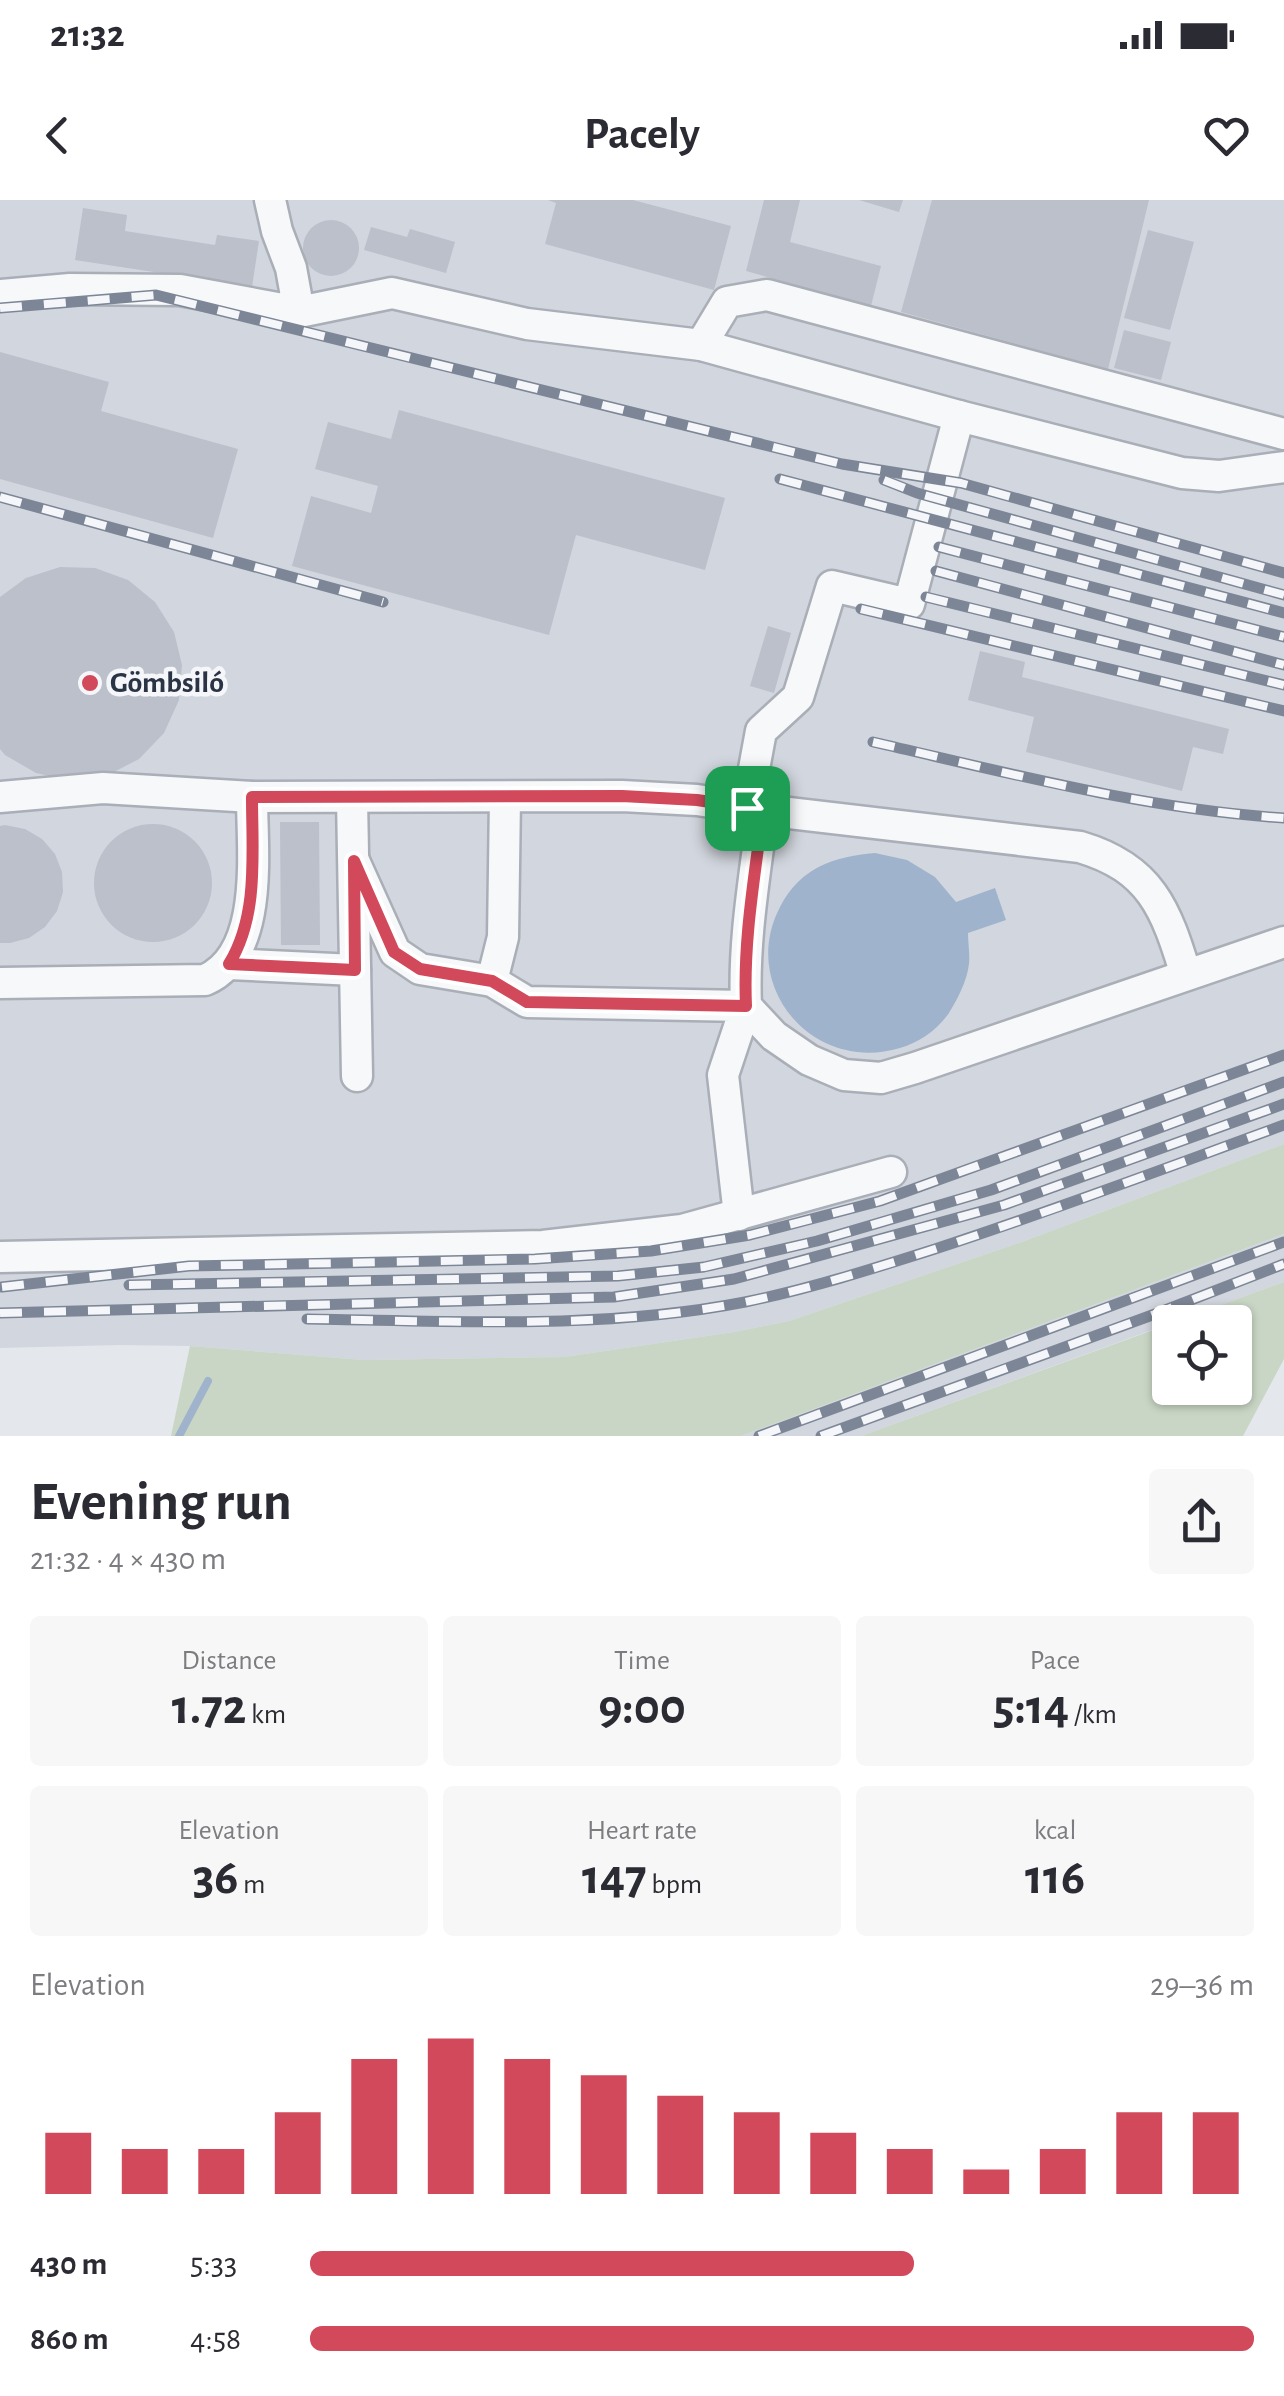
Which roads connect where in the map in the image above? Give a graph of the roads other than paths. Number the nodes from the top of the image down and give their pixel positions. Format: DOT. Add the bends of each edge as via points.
graph roads {
  1 [pos="270,200"];
  2 [pos="0,295"];
  3 [pos="299,312"];
  4 [pos="701,345"];
  5 [pos="959,416"];
  6 [pos="1284,434"];
  7 [pos="1284,467"];
  8 [pos="0,797"];
  9 [pos="252,797"];
  10 [pos="352,798"];
  11 [pos="505,798"];
  12 [pos="755,809"];
  13 [pos="354,861"];
  14 [pos="1284,942"];
  15 [pos="229,964"];
  16 [pos="355,970"];
  17 [pos="1186,974"];
  18 [pos="492,981"];
  19 [pos="0,984"];
  20 [pos="746,1006"];
  21 [pos="357,1076"];
  22 [pos="891,1172"];
  23 [pos="739,1215"];
  24 [pos="0,1257"];
  1 -- 3 [label="lane"];
  2 -- 3 [label="lane" via="180,290"];
  3 -- 4 [label="lane" via="392,292 527,324"];
  4 -- 5 [label="lane"];
  4 -- 6 [label="lane" via="727,302 767,296"];
  5 -- 7 [label="lane" via="1182,473 1219,476"];
  5 -- 12 [label="lane" via="909,604 832,586 798,697 761,732"];
  8 -- 9 [label="lane" via="103,788"];
  9 -- 10 [label="lane"];
  9 -- 15 [label="lane" via="248,916"];
  10 -- 11 [label="lane"];
  10 -- 13 [label="lane"];
  11 -- 12 [label="lane" via="622,796"];
  11 -- 18 [label="lane" via="503,937"];
  12 -- 17 [label="lane" via="1106,855 1154,898"];
  12 -- 20 [label="lane"];
  13 -- 16 [label="lane"];
  13 -- 18 [label="lane" via="394,952 420,969"];
  14 -- 17 [label="lane"];
  15 -- 16 [label="lane"];
  15 -- 19 [label="lane" via="205,980"];
  16 -- 21 [label="lane"];
  17 -- 20 [label="lane" via="881,1078 844,1075 809,1060"];
  18 -- 20 [label="lane" via="527,1002"];
  20 -- 23 [label="lane" via="722,1075"];
  22 -- 23 [label="lane"];
  23 -- 24 [label="lane" via="682,1230 543,1246"];
}
